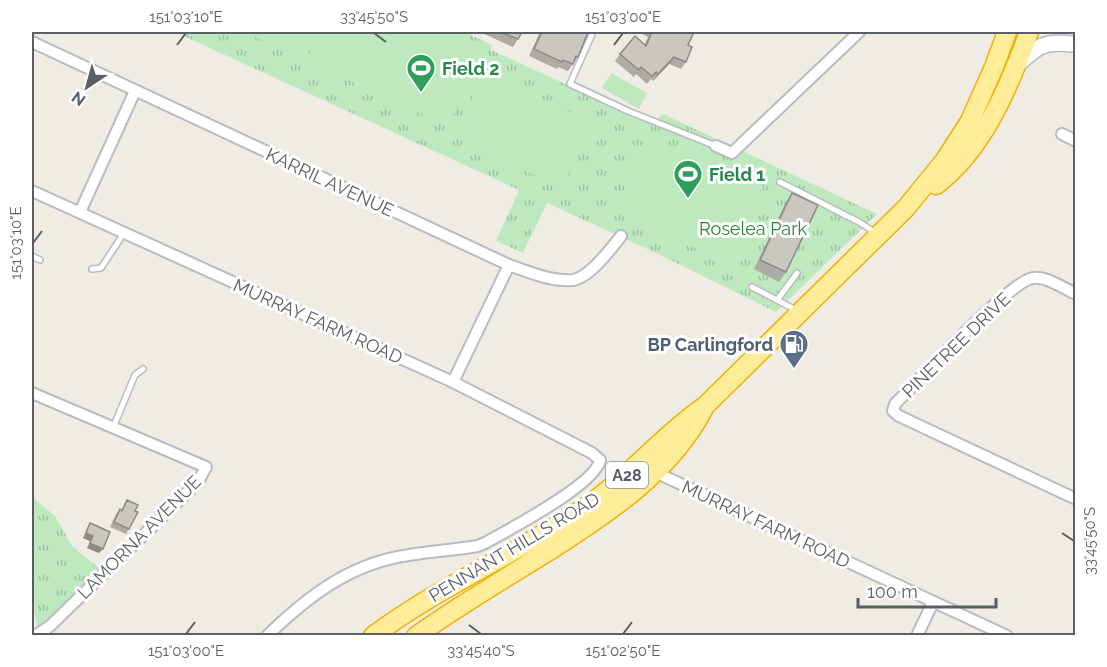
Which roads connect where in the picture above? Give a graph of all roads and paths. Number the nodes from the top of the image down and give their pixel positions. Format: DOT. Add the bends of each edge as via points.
graph roads {
  1 [pos="593,32"];
  2 [pos="859,32"];
  3 [pos="1007,32"];
  4 [pos="1029,32"];
  5 [pos="1045,32"];
  6 [pos="1072,39"];
  7 [pos="32,42"];
  8 [pos="1017,65"];
  9 [pos="135,91"];
  10 [pos="1062,134"];
  11 [pos="1076,141"];
  12 [pos="716,146"];
  13 [pos="780,182"];
  14 [pos="32,191"];
  15 [pos="906,208"];
  16 [pos="80,212"];
  17 [pos="124,233"];
  18 [pos="880,235"];
  19 [pos="621,236"];
  20 [pos="32,256"];
  21 [pos="40,260"];
  22 [pos="509,265"];
  23 [pos="92,269"];
  24 [pos="797,273"];
  25 [pos="752,287"];
  26 [pos="1076,294"];
  27 [pos="778,299"];
  28 [pos="800,312"];
  29 [pos="142,369"];
  30 [pos="453,382"];
  31 [pos="32,393"];
  32 [pos="705,406"];
  33 [pos="113,428"];
  34 [pos="655,472"];
  35 [pos="620,482"];
  36 [pos="1076,499"];
  37 [pos="933,602"];
  38 [pos="35,636"];
  39 [pos="267,636"];
  40 [pos="373,636"];
  41 [pos="416,636"];
  42 [pos="916,636"];
  43 [pos="1007,636"];
  1 -- 12 [label="lane" via="570,84"];
  2 -- 12 [label="street" via="732,153"];
  3 -- 15 [label="highway, PENNANT HILLS ROAD / A28" via="970,121"];
  4 -- 8 [label="highway, PENNANT HILLS ROAD / A28"];
  5 -- 6 [label="main road"];
  6 -- 8 [label="main road" via="1043,45"];
  7 -- 9 [label="street, KARRIL AVENUE"];
  8 -- 15 [label="highway, PENNANT HILLS ROAD / A28" via="977,140 945,178"];
  9 -- 16 [label="street"];
  9 -- 22 [label="street, KARRIL AVENUE"];
  10 -- 11 [label="street"];
  13 -- 18 [label="lane"];
  14 -- 16 [label="street, MURRAY FARM ROAD"];
  15 -- 18 [label="highway, PENNANT HILLS ROAD / A28"];
  16 -- 17 [label="street, MURRAY FARM ROAD"];
  17 -- 23 [label="lane" via="101,268"];
  17 -- 30 [label="street, MURRAY FARM ROAD"];
  18 -- 28 [label="highway, PENNANT HILLS ROAD / A28"];
  19 -- 22 [label="street, KARRIL AVENUE" via="598,265 575,280 548,278"];
  20 -- 21 [label="lane"];
  22 -- 30 [label="street"];
  24 -- 27 [label="lane"];
  25 -- 27 [label="lane"];
  26 -- 36 [label="street, PINETREE DRIVE" via="1040,277 1024,280 979,319 893,411"];
  27 -- 28 [label="lane"];
  28 -- 32 [label="highway, PENNANT HILLS ROAD / A28"];
  29 -- 33 [label="lane" via="135,375"];
  30 -- 39 [label="street, MURRAY FARM ROAD" via="592,453 600,460 596,469 549,506 488,542 407,555 369,564 340,577 311,596"];
  31 -- 33 [label="street, LAMORNA AVENUE"];
  32 -- 34 [label="highway, PENNANT HILLS ROAD / A28" via="692,430"];
  32 -- 35 [label="highway, PENNANT HILLS ROAD / A28" via="683,421"];
  33 -- 38 [label="street, LAMORNA AVENUE" via="206,467 198,482 50,626"];
  34 -- 35 [label="highway" via="645,470"];
  34 -- 37 [label="street, MURRAY FARM ROAD"];
  34 -- 41 [label="highway, PENNANT HILLS ROAD / A28" via="595,522"];
  35 -- 40 [label="highway, PENNANT HILLS ROAD / A28"];
  37 -- 42 [label="street"];
  37 -- 43 [label="street, MURRAY FARM ROAD"];
}
